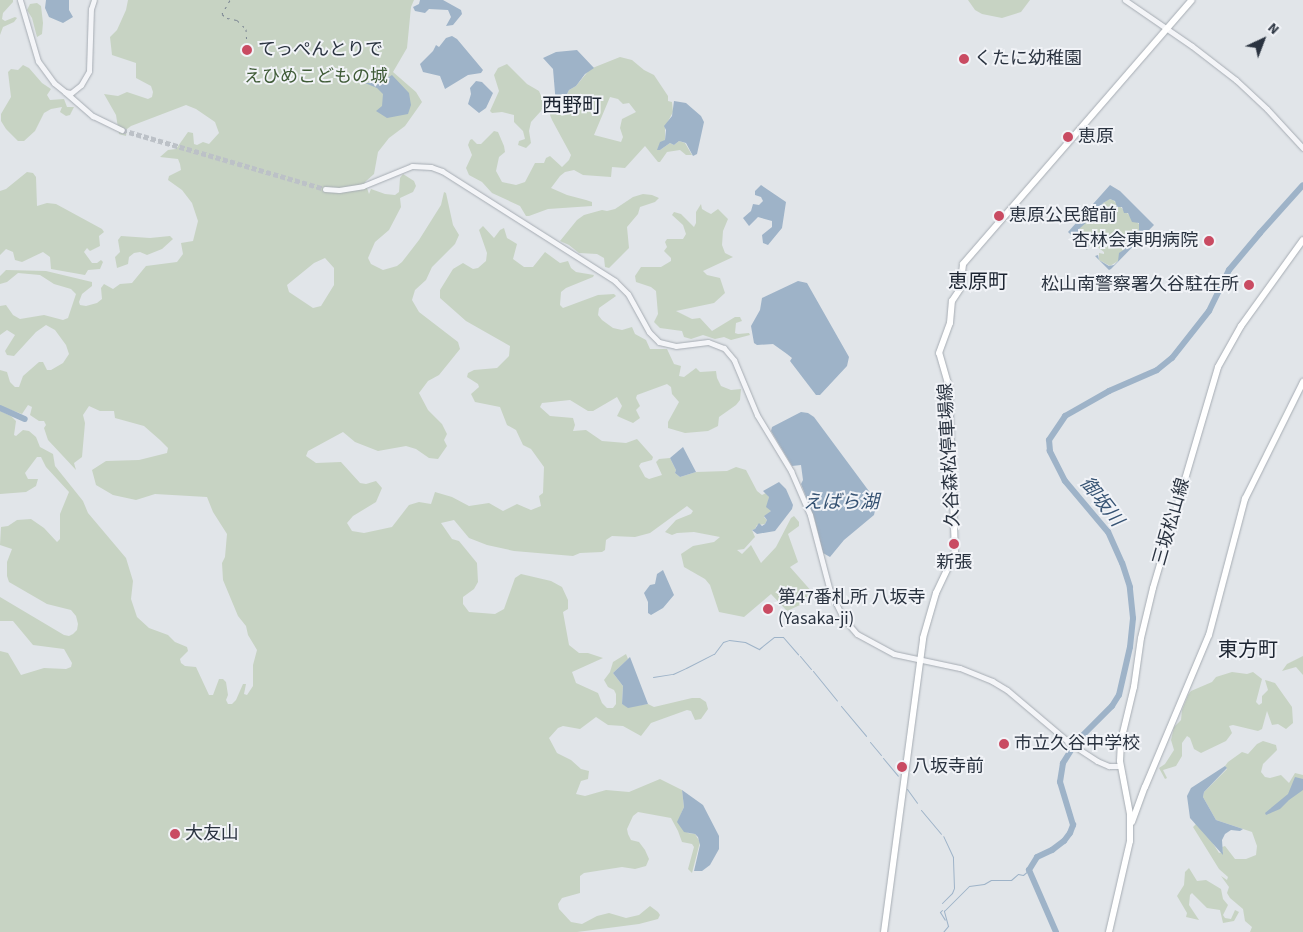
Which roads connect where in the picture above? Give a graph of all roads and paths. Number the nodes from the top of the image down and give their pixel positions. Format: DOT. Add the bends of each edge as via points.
graph roads {
  1 [pos="20,0"];
  2 [pos="94,0"];
  3 [pos="1125,0"];
  4 [pos="1192,0"];
  5 [pos="1167,29"];
  6 [pos="65,92"];
  7 [pos="122,130"];
  8 [pos="1303,148"];
  9 [pos="325,189"];
  10 [pos="1303,240"];
  11 [pos="1303,382"];
  12 [pos="919,660"];
  13 [pos="1120,766"];
  14 [pos="1129,808"];
  15 [pos="1137,808"];
  16 [pos="1130,828"];
  17 [pos="884,932"];
  18 [pos="1109,932"];
  1 -- 6 [label="street" via="38,61"];
  2 -- 6 [label="street" via="89,71 82,86 71,93"];
  3 -- 5 [label="street"];
  4 -- 5 [label="main road, 久谷森松停車場線"];
  5 -- 8 [label="street" via="1236,80"];
  5 -- 12 [label="main road, 久谷森松停車場線" via="963,264 960,289 952,301 950,323 939,353 949,387 955,553 931,606"];
  6 -- 7 [label="street" via="93,116"];
  9 -- 12 [label="street" via="363,186 412,166 442,171 615,281 632,299 649,332 659,342 676,346 708,342 724,348 732,355 750,402 801,492 830,591 843,618 865,640 894,654"];
  10 -- 13 [label="main road, 三坂松山線" via="1241,326 1214,378 1144,622 1138,672 1121,741"];
  11 -- 15 [label="main road, 三坂松山線" via="1245,499 1209,635"];
  12 -- 13 [label="street" via="965,670 992,681 1012,694 1062,738 1109,766"];
  12 -- 17 [label="main road, 久谷森松停車場線"];
  13 -- 14 [label="main road, 三坂松山線"];
  14 -- 15 [label="main road"];
  14 -- 16 [label="main road, 三坂松山線"];
  15 -- 16 [label="main road, 三坂松山線"];
  16 -- 18 [label="main road, 三坂松山線" via="1128,854"];
}
